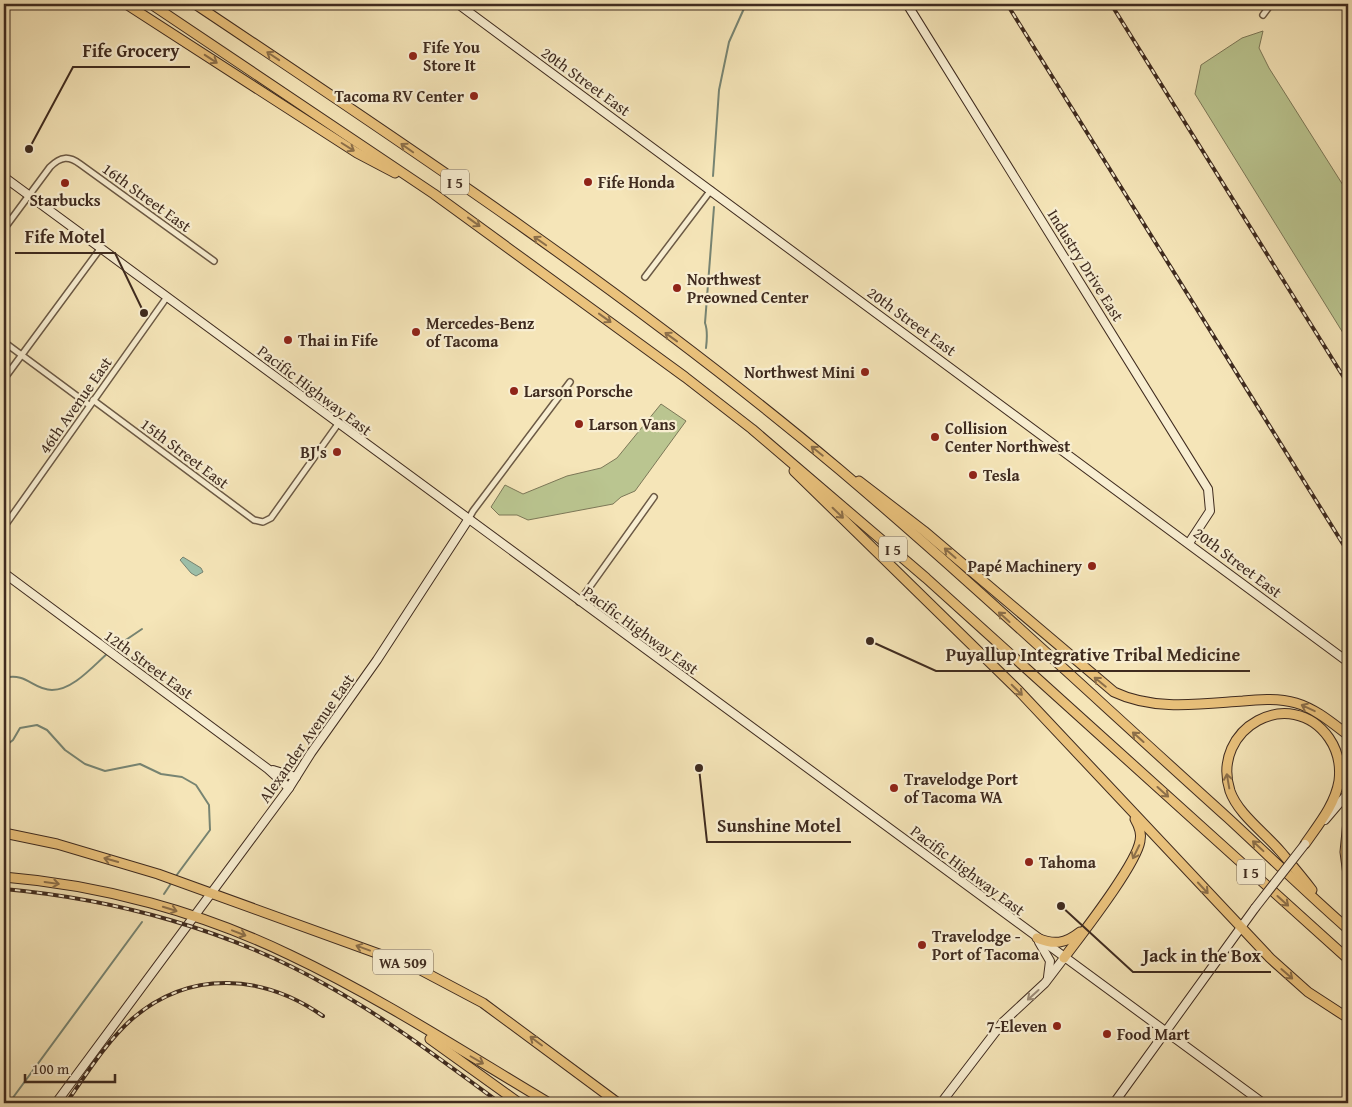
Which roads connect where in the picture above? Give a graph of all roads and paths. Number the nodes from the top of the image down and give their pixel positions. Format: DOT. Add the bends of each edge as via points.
graph roads {
  1 [pos="126,4"];
  2 [pos="151,4"];
  3 [pos="195,4"];
  4 [pos="458,4"];
  5 [pos="906,4"];
  6 [pos="1271,4"];
  7 [pos="1263,15"];
  8 [pos="4,178"];
  9 [pos="711,190"];
  10 [pos="434,194"];
  11 [pos="28,195"];
  12 [pos="4,229"];
  13 [pos="100,248"];
  14 [pos="214,261"];
  15 [pos="645,277"];
  16 [pos="167,297"];
  17 [pos="4,342"];
  18 [pos="22,356"];
  19 [pos="4,380"];
  20 [pos="570,382"];
  21 [pos="93,400"];
  22 [pos="90,405"];
  23 [pos="739,419"];
  24 [pos="338,424"];
  25 [pos="839,470"];
  26 [pos="654,497"];
  27 [pos="468,520"];
  28 [pos="4,527"];
  29 [pos="1188,543"];
  30 [pos="4,575"];
  31 [pos="578,602"];
  32 [pos="1348,662"];
  33 [pos="1348,735"];
  34 [pos="268,769"];
  35 [pos="296,777"];
  36 [pos="289,788"];
  37 [pos="1348,793"];
  38 [pos="1128,808"];
  39 [pos="1348,821"];
  40 [pos="4,833"];
  41 [pos="1305,844"];
  42 [pos="1348,875"];
  43 [pos="4,877"];
  44 [pos="212,892"];
  45 [pos="1333,915"];
  46 [pos="193,916"];
  47 [pos="1090,924"];
  48 [pos="1240,928"];
  49 [pos="1348,928"];
  50 [pos="1037,938"];
  51 [pos="1064,958"];
  52 [pos="1348,959"];
  53 [pos="1046,983"];
  54 [pos="374,1000"];
  55 [pos="1348,1018"];
  56 [pos="1166,1032"];
  57 [pos="56,1103"];
  58 [pos="519,1103"];
  59 [pos="549,1103"];
  60 [pos="617,1103"];
  61 [pos="941,1103"];
  62 [pos="1114,1103"];
  63 [pos="1263,1103"];
  1 -- 10 [label="highway, one-way" via="357,153"];
  2 -- 10 [label="highway, I 5"];
  25 -- 3 [label="highway, I 5, one-way" via="710,366 576,267 327,91"];
  4 -- 9 [label="main road, 20th Street East"];
  5 -- 29 [label="main road, Industry Drive East" via="1208,489 1210,511"];
  6 -- 7 [label="street"];
  8 -- 11 [label="main road, Pacific Highway East"];
  9 -- 15 [label="street"];
  9 -- 29 [label="main road, 20th Street East"];
  10 -- 23 [label="highway, I 5, one-way"];
  11 -- 12 [label="street"];
  11 -- 13 [label="main road, Pacific Highway East"];
  11 -- 14 [label="street, 16th Street East" via="50,167 63,158 77,162"];
  13 -- 16 [label="main road, Pacific Highway East"];
  13 -- 18 [label="street"];
  16 -- 21 [label="street, 46th Avenue East"];
  16 -- 24 [label="main road, Pacific Highway East"];
  17 -- 18 [label="street"];
  18 -- 19 [label="street"];
  18 -- 22 [label="street"];
  20 -- 27 [label="street, Alexander Avenue East"];
  21 -- 22 [label="street, 46th Avenue East"];
  21 -- 24 [label="street, 15th Street East" via="254,520 263,522 271,518"];
  22 -- 28 [label="street, 46th Avenue East"];
  23 -- 38 [label="highway, one-way" via="1018,691"];
  23 -- 52 [label="highway, I 5, one-way" via="926,578"];
  24 -- 27 [label="main road, Pacific Highway East"];
  33 -- 25 [label="highway, one-way" via="1320,714 1286,701 1262,699 1156,704 1114,692 924,530 870,488"];
  45 -- 25 [label="highway, I 5, one-way"];
  26 -- 31 [label="street"];
  27 -- 31 [label="main road, Pacific Highway East"];
  27 -- 35 [label="main road, Alexander Avenue East" via="463,532"];
  29 -- 32 [label="main road, 20th Street East"];
  30 -- 34 [label="main road, 12th Street East"];
  31 -- 50 [label="main road, Pacific Highway East"];
  34 -- 35 [label="main road, 12th Street East"];
  34 -- 36 [label="main road, 12th Street East"];
  35 -- 36 [label="main road, Alexander Avenue East"];
  36 -- 44 [label="main road, Alexander Avenue East"];
  37 -- 41 [label="main road"];
  38 -- 47 [label="highway, one-way" via="1140,830 1140,843"];
  38 -- 48 [label="highway, one-way"];
  39 -- 42 [label="highway" via="1345,852"];
  44 -- 40 [label="highway, WA 509, one-way" via="57,844"];
  45 -- 41 [label="highway, one-way" via="1238,806 1231,793 1227,768 1230,752 1242,732 1266,717 1288,714 1310,720 1327,735 1338,755 1340,770 1335,795"];
  41 -- 48 [label="main road, bridge"];
  43 -- 46 [label="highway, WA 509, one-way" via="106,892"];
  44 -- 46 [label="main road, Alexander Avenue East"];
  60 -- 44 [label="highway, WA 509, one-way" via="505,1019 444,981 400,961"];
  45 -- 49 [label="highway, I 5"];
  46 -- 54 [label="highway, WA 509, one-way" via="290,954"];
  46 -- 57 [label="main road, Alexander Avenue East"];
  47 -- 50 [label="highway" via="1064,942"];
  47 -- 51 [label="highway"];
  48 -- 55 [label="highway, one-way" via="1308,992"];
  48 -- 56 [label="main road"];
  50 -- 51 [label="main road, Pacific Highway East"];
  50 -- 53 [label="main road" via="1050,961 1050,975"];
  51 -- 53 [label="main road"];
  51 -- 56 [label="main road, Pacific Highway East"];
  53 -- 61 [label="main road, one-way" via="1003,1022"];
  54 -- 58 [label="highway"];
  54 -- 59 [label="highway, WA 509, one-way"];
  56 -- 62 [label="main road"];
  56 -- 63 [label="main road, Pacific Highway East"];
}
